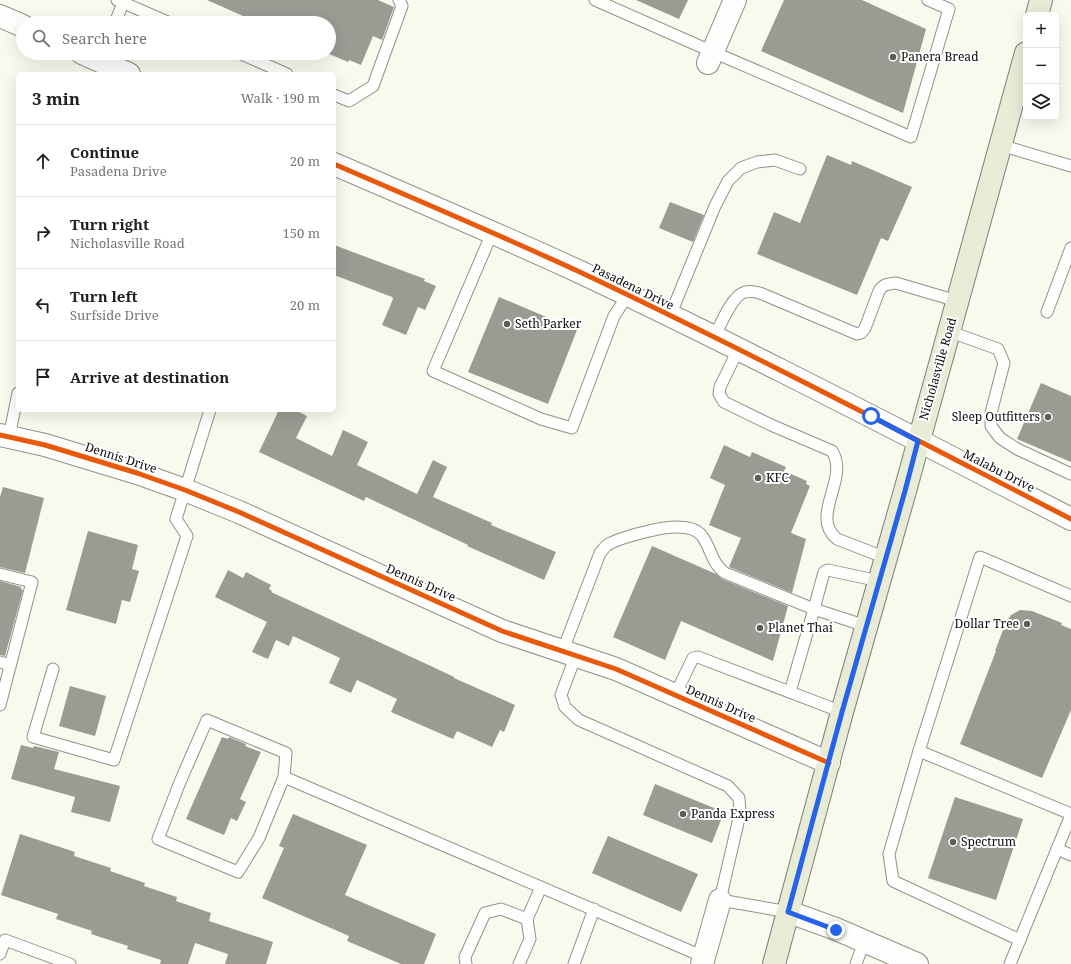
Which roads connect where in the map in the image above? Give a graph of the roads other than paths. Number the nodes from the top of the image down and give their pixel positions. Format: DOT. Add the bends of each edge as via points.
graph roads {
  1 [pos="399,0"];
  2 [pos="595,0"];
  3 [pos="735,0"];
  4 [pos="928,0"];
  5 [pos="1041,0"];
  6 [pos="120,1"];
  7 [pos="1037,12"];
  8 [pos="0,16"];
  9 [pos="117,16"];
  10 [pos="154,16"];
  11 [pos="16,23"];
  12 [pos="711,58"];
  13 [pos="255,60"];
  14 [pos="102,63"];
  15 [pos="1023,64"];
  16 [pos="124,72"];
  17 [pos="282,72"];
  18 [pos="336,96"];
  19 [pos="1000,145"];
  20 [pos="336,165"];
  21 [pos="1071,166"];
  22 [pos="800,169"];
  23 [pos="492,233"];
  24 [pos="1071,248"];
  25 [pos="628,295"];
  26 [pos="957,301"];
  27 [pos="1047,312"];
  28 [pos="670,316"];
  29 [pos="948,331"];
  30 [pos="714,338"];
  31 [pos="738,350"];
  32 [pos="16,399"];
  33 [pos="209,412"];
  34 [pos="4,436"];
  35 [pos="918,441"];
  36 [pos="1071,474"];
  37 [pos="185,490"];
  38 [pos="1070,515"];
  39 [pos="886,558"];
  40 [pos="0,574"];
  41 [pos="879,581"];
  42 [pos="1071,596"];
  43 [pos="814,609"];
  44 [pos="866,626"];
  45 [pos="570,653"];
  46 [pos="5,663"];
  47 [pos="53,669"];
  48 [pos="790,692"];
  49 [pos="675,695"];
  50 [pos="0,705"];
  51 [pos="842,712"];
  52 [pos="919,751"];
  53 [pos="829,763"];
  54 [pos="284,777"];
  55 [pos="1071,814"];
  56 [pos="1057,849"];
  57 [pos="1071,855"];
  58 [pos="541,887"];
  59 [pos="720,900"];
  60 [pos="594,909"];
  61 [pos="788,912"];
  62 [pos="527,919"];
  63 [pos="1020,940"];
  64 [pos="864,942"];
  65 [pos="0,954"];
  66 [pos="703,960"];
  67 [pos="70,964"];
  68 [pos="466,964"];
  69 [pos="519,964"];
  70 [pos="574,964"];
  71 [pos="774,964"];
  72 [pos="856,964"];
  73 [pos="917,964"];
  74 [pos="1010,964"];
  1 -- 18 [label="lane" via="402,6 373,86 349,101"];
  2 -- 12 [label="lane"];
  3 -- 12 [label="street"];
  4 -- 12 [label="lane" via="949,9 911,137"];
  5 -- 7 [label="main road"];
  6 -- 9 [label="lane"];
  6 -- 10 [label="lane"];
  8 -- 11 [label="street"];
  13 -- 17 [label="lane"];
  14 -- 16 [label="street"];
  15 -- 19 [label="main road, Nicholasville Road"];
  19 -- 21 [label="lane"];
  19 -- 26 [label="main road, Nicholasville Road"];
  20 -- 23 [label="street, Pasadena Drive"];
  22 -- 28 [label="lane" via="775,160 757,162 741,168 728,181 715,206"];
  23 -- 25 [label="street, Pasadena Drive"];
  23 -- 25 [label="lane" via="433,371 541,419 572,428 614,316"];
  24 -- 27 [label="lane"];
  25 -- 28 [label="street, Pasadena Drive"];
  26 -- 29 [label="main road, Nicholasville Road"];
  26 -- 30 [label="lane" via="896,283 887,284 879,291 865,328 857,334 760,293 745,292 734,300"];
  28 -- 30 [label="street, Pasadena Drive"];
  29 -- 35 [label="main road, Nicholasville Road"];
  29 -- 36 [label="lane" via="998,349 1004,363 991,413 991,426 1000,438 1017,450"];
  30 -- 31 [label="street, Pasadena Drive"];
  31 -- 35 [label="street, Pasadena Drive"];
  31 -- 39 [label="lane" via="720,387 719,394 724,402 832,451 836,456 837,471 826,517 831,534 837,539"];
  32 -- 34 [label="lane"];
  33 -- 37 [label="lane"];
  34 -- 37 [label="street, Dennis Drive" via="52,447"];
  35 -- 38 [label="street, Malabu Drive"];
  35 -- 39 [label="main road, Nicholasville Road"];
  37 -- 45 [label="street, Dennis Drive" via="502,631"];
  37 -- 47 [label="lane" via="176,519 187,536 114,760 33,737"];
  39 -- 41 [label="main road, Nicholasville Road"];
  40 -- 46 [label="lane" via="32,582"];
  41 -- 43 [label="lane" via="828,570 824,572"];
  41 -- 44 [label="main road, Nicholasville Road"];
  42 -- 52 [label="lane" via="980,557"];
  43 -- 44 [label="lane"];
  43 -- 45 [label="lane" via="725,573 719,569 702,536 689,528 675,527 630,536 606,546 600,554"];
  43 -- 48 [label="lane"];
  44 -- 51 [label="main road, Nicholasville Road"];
  45 -- 49 [label="street, Dennis Drive" via="616,669"];
  45 -- 59 [label="lane" via="561,695 565,707 579,720 728,786 739,798 740,814"];
  46 -- 50 [label="lane"];
  48 -- 49 [label="lane" via="698,657 693,658"];
  48 -- 51 [label="lane"];
  49 -- 53 [label="street, Dennis Drive"];
  51 -- 53 [label="main road, Nicholasville Road"];
  52 -- 55 [label="lane"];
  52 -- 63 [label="lane" via="889,854 892,881"];
  53 -- 61 [label="main road, Nicholasville Road"];
  54 -- 54 [label="lane" via="259,838 238,872 158,839 207,720 286,753"];
  54 -- 58 [label="lane"];
  55 -- 56 [label="lane"];
  56 -- 57 [label="lane"];
  56 -- 63 [label="lane"];
  58 -- 60 [label="lane"];
  58 -- 62 [label="lane"];
  59 -- 61 [label="lane"];
  59 -- 66 [label="street"];
  60 -- 66 [label="lane"];
  60 -- 70 [label="lane"];
  61 -- 64 [label="street"];
  61 -- 71 [label="main road, Nicholasville Road"];
  62 -- 68 [label="lane" via="501,909 485,913 465,956"];
  62 -- 69 [label="lane" via="530,939"];
  63 -- 74 [label="lane"];
  64 -- 72 [label="lane"];
  64 -- 73 [label="street"];
  65 -- 67 [label="lane" via="5,940"];
}
